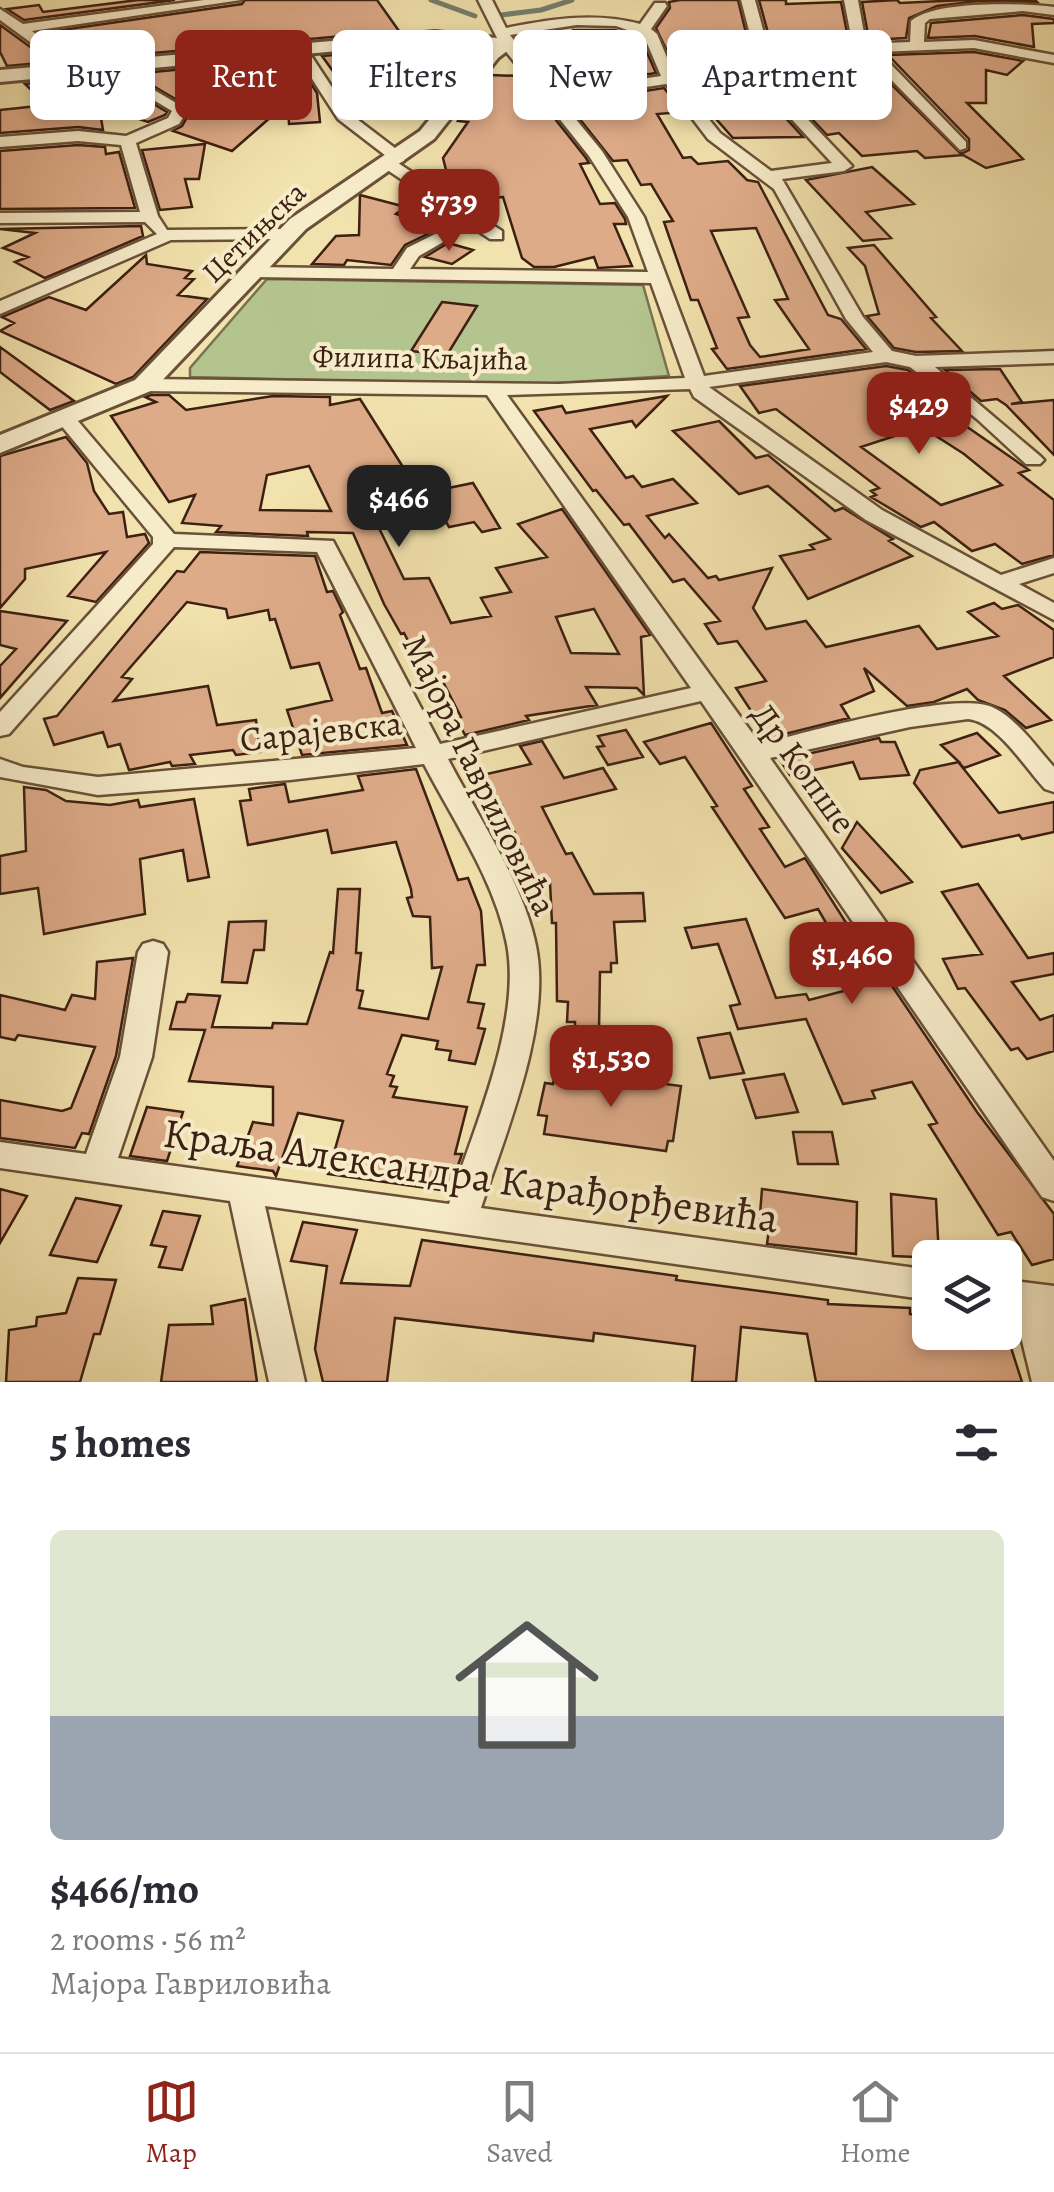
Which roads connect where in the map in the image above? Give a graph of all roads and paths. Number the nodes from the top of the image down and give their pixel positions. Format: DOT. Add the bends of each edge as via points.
graph roads {
  1 [pos="234,0"];
  2 [pos="485,0"];
  3 [pos="748,0"];
  4 [pos="850,0"];
  5 [pos="660,6"];
  6 [pos="1054,10"];
  7 [pos="0,13"];
  8 [pos="22,28"];
  9 [pos="641,28"];
  10 [pos="756,30"];
  11 [pos="859,30"];
  12 [pos="30,34"];
  13 [pos="504,39"];
  14 [pos="918,45"];
  15 [pos="892,46"];
  16 [pos="312,50"];
  17 [pos="513,50"];
  18 [pos="1054,59"];
  19 [pos="312,68"];
  20 [pos="667,73"];
  21 [pos="30,74"];
  22 [pos="0,76"];
  23 [pos="892,77"];
  24 [pos="155,95"];
  25 [pos="569,120"];
  26 [pos="702,120"];
  27 [pos="801,120"];
  28 [pos="128,141"];
  29 [pos="0,142"];
  30 [pos="960,146"];
  31 [pos="394,161"];
  32 [pos="766,176"];
  33 [pos="150,217"];
  34 [pos="0,218"];
  35 [pos="289,234"];
  36 [pos="168,235"];
  37 [pos="496,235"];
  38 [pos="439,237"];
  39 [pos="253,272"];
  40 [pos="398,274"];
  41 [pos="658,278"];
  42 [pos="4,301"];
  43 [pos="886,356"];
  44 [pos="1054,357"];
  45 [pos="916,362"];
  46 [pos="695,383"];
  47 [pos="144,385"];
  48 [pos="494,391"];
  49 [pos="66,418"];
  50 [pos="0,445"];
  51 [pos="1033,460"];
  52 [pos="166,540"];
  53 [pos="1054,566"];
  54 [pos="1003,582"];
  55 [pos="1054,613"];
  56 [pos="706,692"];
  57 [pos="0,728"];
  58 [pos="434,754"];
  59 [pos="754,754"];
  60 [pos="0,768"];
  61 [pos="1054,782"];
  62 [pos="153,952"];
  63 [pos="0,1155"];
  64 [pos="98,1168"];
  65 [pos="1054,1187"];
  66 [pos="244,1188"];
  67 [pos="461,1219"];
  68 [pos="912,1282"];
  69 [pos="1029,1298"];
  70 [pos="287,1382"];
  71 [pos="1050,1382"];
  1 -- 8 [label="street"];
  2 -- 13 [label="street"];
  3 -- 10 [label="street"];
  4 -- 11 [label="street"];
  5 -- 9 [label="street"];
  6 -- 14 [label="street" via="927,15 918,21"];
  7 -- 8 [label="street"];
  8 -- 12 [label="street"];
  9 -- 13 [label="street" via="570,21"];
  9 -- 20 [label="street"];
  13 -- 16 [label="street" via="435,37"];
  13 -- 17 [label="street"];
  13 -- 31 [label="street, Цетињска" via="427,136"];
  14 -- 15 [label="street"];
  14 -- 18 [label="street" via="986,45"];
  19 -- 31 [label="street" via="343,116"];
  21 -- 22 [label="street"];
  23 -- 30 [label="street"];
  24 -- 28 [label="street" via="180,110 174,121"];
  25 -- 41 [label="street" via="636,217"];
  26 -- 32 [label="street"];
  27 -- 32 [label="street" via="844,166"];
  28 -- 29 [label="street" via="78,136"];
  28 -- 33 [label="street"];
  31 -- 35 [label="street, Цетињска" via="334,196"];
  31 -- 37 [label="street"];
  32 -- 43 [label="street" via="791,202 855,320"];
  33 -- 34 [label="street"];
  33 -- 36 [label="street"];
  35 -- 36 [label="street"];
  35 -- 39 [label="street, Цетињска"];
  36 -- 42 [label="street"];
  38 -- 40 [label="street" via="412,252"];
  39 -- 40 [label="street"];
  39 -- 47 [label="street, Цетињска"];
  40 -- 41 [label="street"];
  41 -- 46 [label="street"];
  43 -- 45 [label="street, Филипа Кљајића"];
  43 -- 46 [label="street, Филипа Кљајића"];
  44 -- 45 [label="street"];
  45 -- 51 [label="street"];
  46 -- 48 [label="street, Филипа Кљајића"];
  46 -- 54 [label="street" via="714,405 874,515"];
  47 -- 48 [label="street, Филипа Кљајића"];
  47 -- 49 [label="street"];
  48 -- 56 [label="street, Др Копше"];
  49 -- 50 [label="street"];
  49 -- 52 [label="street"];
  52 -- 57 [label="street"];
  52 -- 58 [label="street, Мајора Гавриловића" via="325,546"];
  53 -- 54 [label="street"];
  54 -- 55 [label="street"];
  56 -- 58 [label="street, Сарајевска"];
  56 -- 59 [label="street, Др Копше"];
  58 -- 60 [label="street, Сарајевска" via="121,786 63,783"];
  58 -- 67 [label="street, Мајора Гавриловића" via="494,874 523,954 502,1084"];
  59 -- 61 [label="street" via="854,728 975,710"];
  59 -- 65 [label="street, Др Копше"];
  62 -- 64 [label="street" via="136,1057"];
  63 -- 64 [label="street, Краља Александра Карађорђевића"];
  64 -- 66 [label="street, Краља Александра Карађорђевића"];
  66 -- 67 [label="street, Краља Александра Карађорђевића"];
  66 -- 70 [label="street"];
  67 -- 68 [label="street, Краља Александра Карађорђевића"];
  69 -- 71 [label="street"];
}
